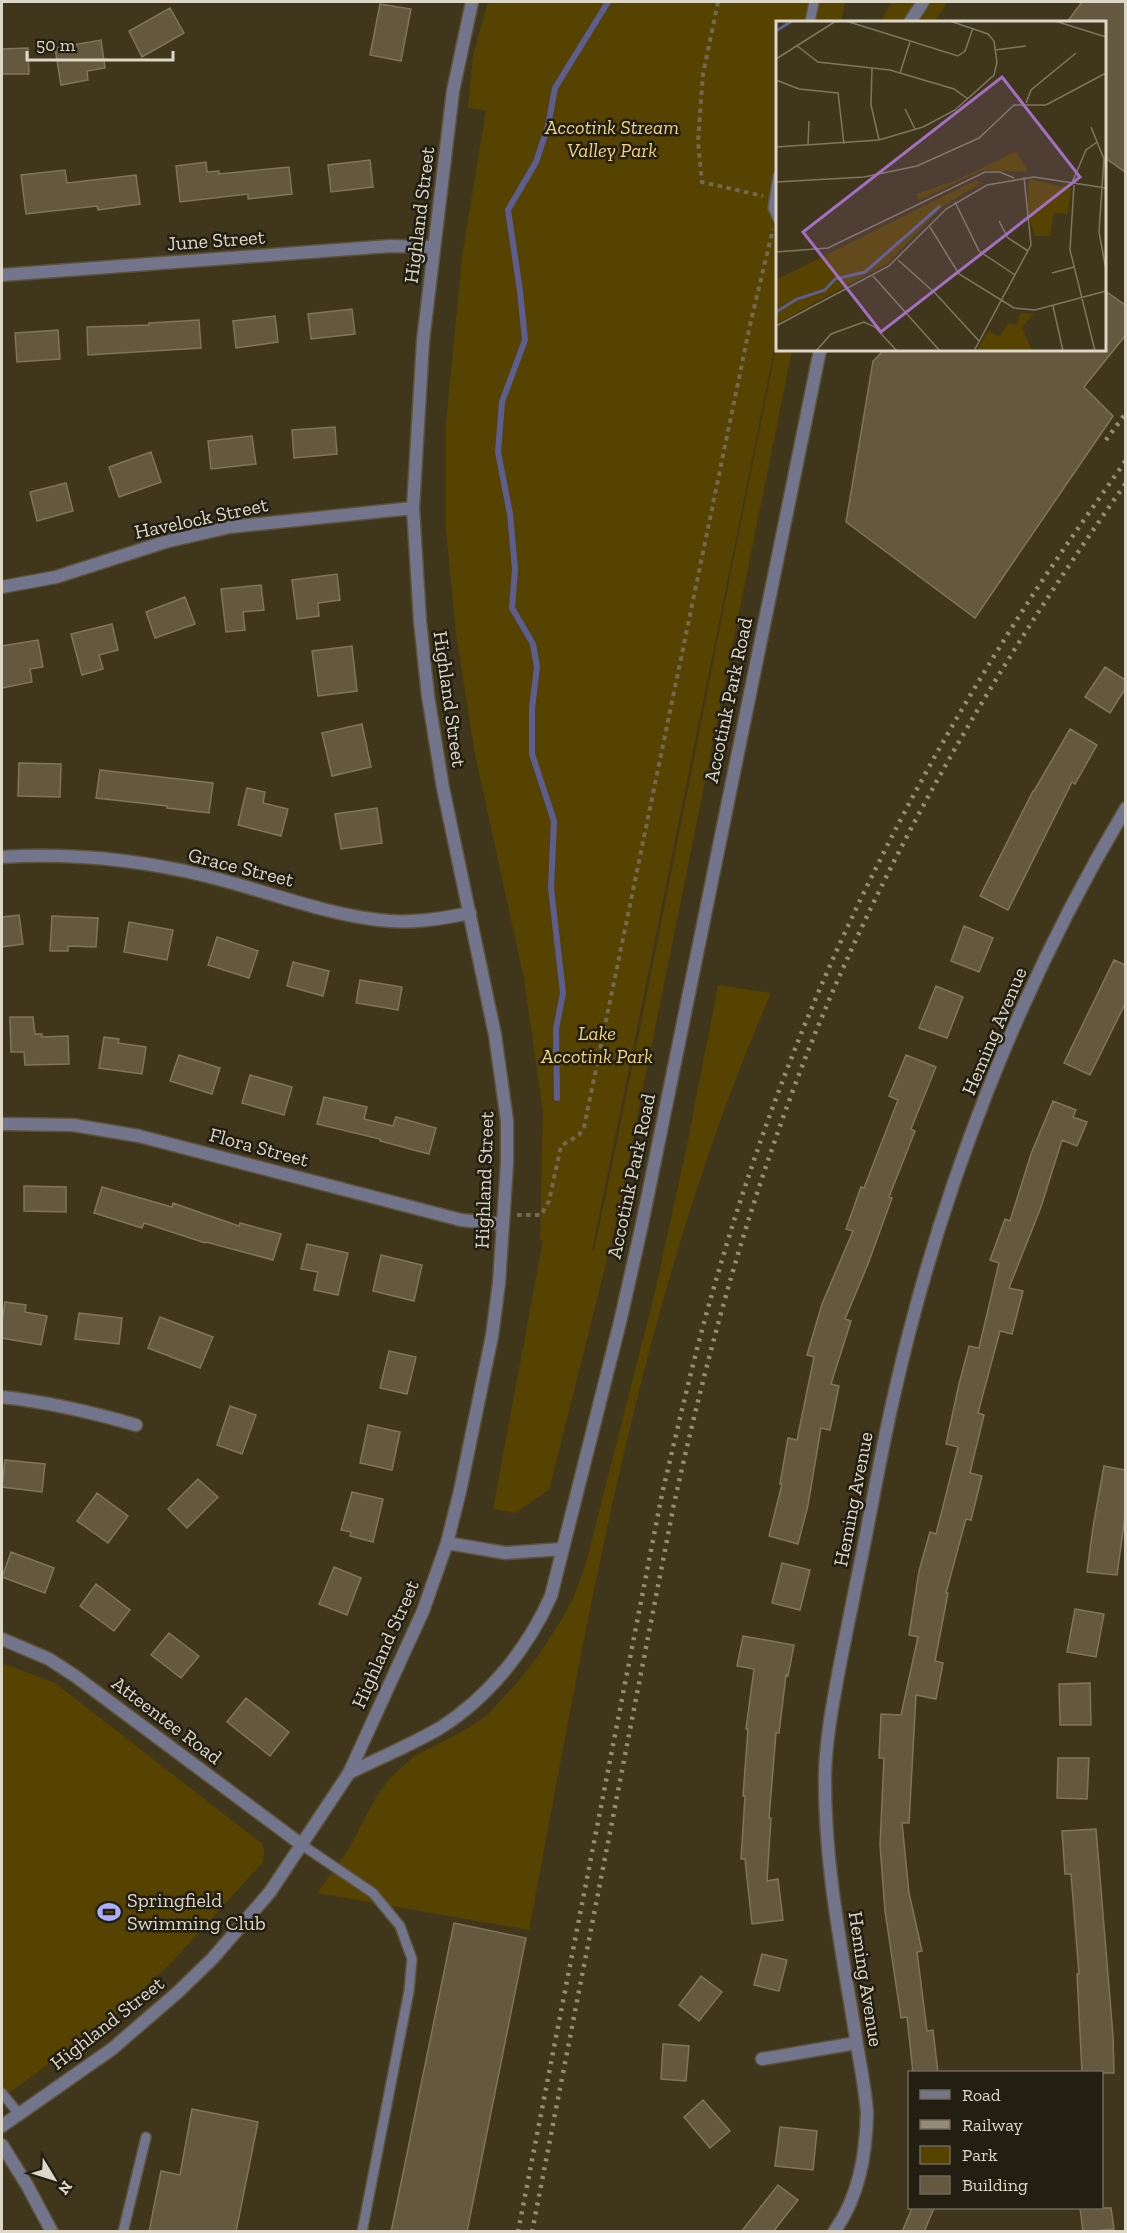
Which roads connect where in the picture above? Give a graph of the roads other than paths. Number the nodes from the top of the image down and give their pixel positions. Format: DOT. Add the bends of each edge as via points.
graph roads {
  1 [pos="472,2"];
  2 [pos="814,2"];
  3 [pos="923,2"];
  4 [pos="810,21"];
  5 [pos="911,21"];
  6 [pos="776,182"];
  7 [pos="776,218"];
  8 [pos="435,247"];
  9 [pos="2,275"];
  10 [pos="820,351"];
  11 [pos="413,508"];
  12 [pos="2,587"];
  13 [pos="1125,808"];
  14 [pos="2,857"];
  15 [pos="470,913"];
  16 [pos="2,1125"];
  17 [pos="504,1219"];
  18 [pos="2,1397"];
  19 [pos="136,1425"];
  20 [pos="447,1543"];
  21 [pos="562,1549"];
  22 [pos="2,1640"];
  23 [pos="349,1773"];
  24 [pos="302,1845"];
  25 [pos="856,2043"];
  26 [pos="762,2059"];
  27 [pos="2,2093"];
  28 [pos="19,2114"];
  29 [pos="2,2126"];
  30 [pos="146,2137"];
  31 [pos="2,2145"];
  32 [pos="52,2232"];
  33 [pos="123,2232"];
  34 [pos="362,2232"];
  35 [pos="834,2232"];
  1 -- 8 [label="street, Highland Street" via="453,91"];
  2 -- 4 [label="lane"];
  3 -- 5 [label="street"];
  6 -- 7 [label="lane"];
  8 -- 9 [label="street, June Street" via="390,246"];
  8 -- 11 [label="street, Highland Street" via="421,364"];
  10 -- 21 [label="street, Accotink Park Road" via="638,1239"];
  11 -- 12 [label="street, Havelock Street" via="230,527 165,542 56,577"];
  11 -- 15 [label="street, Highland Street" via="428,696"];
  13 -- 25 [label="street, Heming Avenue" via="1068,914 995,1075 947,1208 895,1391 836,1687 825,1769 829,1873"];
  14 -- 15 [label="street, Grace Street" via="61,855 141,863 380,921 422,922"];
  15 -- 17 [label="street, Highland Street" via="505,1096"];
  16 -- 17 [label="street, Flora Street" via="74,1125 139,1136 461,1220"];
  17 -- 20 [label="street, Highland Street" via="492,1336"];
  18 -- 19 [label="street" via="70,1407"];
  20 -- 21 [label="street" via="506,1553"];
  20 -- 23 [label="street, Highland Street" via="423,1611"];
  21 -- 23 [label="street, Accotink Park Road" via="542,1617 502,1674 439,1728"];
  22 -- 24 [label="street, Atteentee Road" via="50,1659 75,1676"];
  23 -- 24 [label="street, Highland Street"];
  24 -- 28 [label="street, Highland Street" via="250,1916 178,1992 112,2049"];
  24 -- 34 [label="lane" via="373,1893 400,1926 412,1959"];
  25 -- 26 [label="street"];
  25 -- 35 [label="street, Heming Avenue" via="866,2100 867,2141 851,2201"];
  27 -- 28 [label="lane"];
  28 -- 29 [label="street, Highland Street"];
  30 -- 33 [label="lane"];
  31 -- 32 [label="street"];
}
